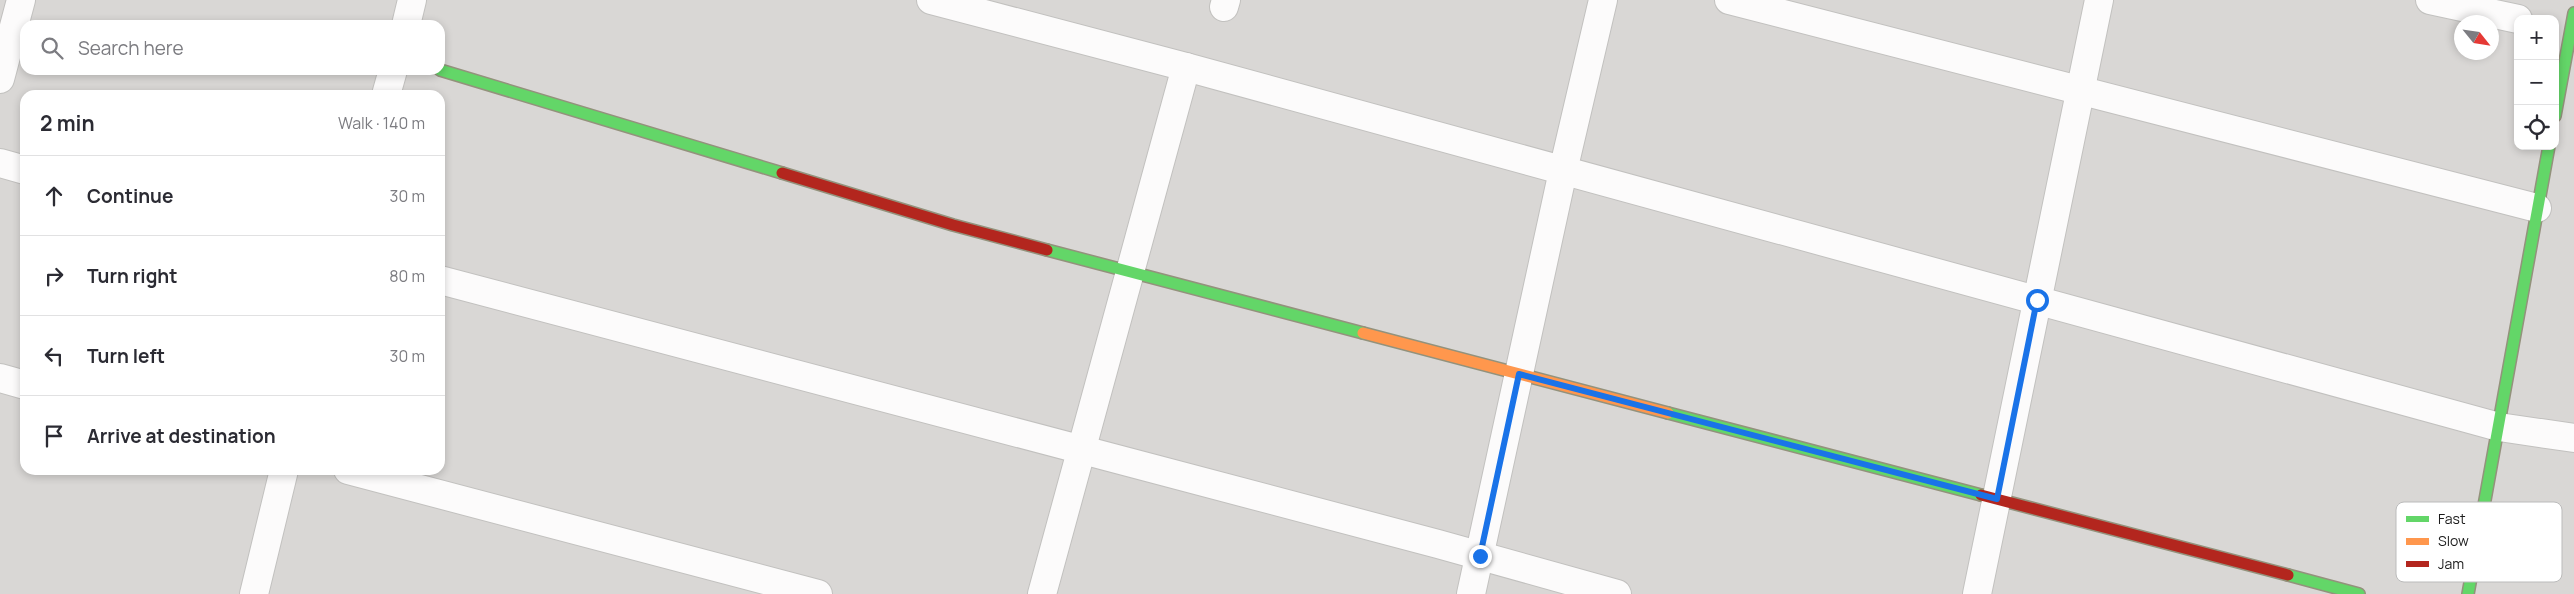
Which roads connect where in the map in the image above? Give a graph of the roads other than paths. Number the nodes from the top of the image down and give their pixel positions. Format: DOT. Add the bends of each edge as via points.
graph roads {
  1 [pos="21,0"];
  2 [pos="412,0"];
  3 [pos="931,0"];
  4 [pos="1603,0"];
  5 [pos="1729,0"];
  6 [pos="2099,0"];
  7 [pos="2430,0"];
  8 [pos="2514,18"];
  9 [pos="407,20"];
  10 [pos="2567,24"];
  11 [pos="1186,67"];
  12 [pos="445,72"];
  13 [pos="392,75"];
  14 [pos="0,79"];
  15 [pos="2568,83"];
  16 [pos="387,90"];
  17 [pos="2081,90"];
  18 [pos="2559,106"];
  19 [pos="2548,150"];
  20 [pos="0,163"];
  21 [pos="20,169"];
  22 [pos="1563,170"];
  23 [pos="2537,208"];
  24 [pos="1130,271"];
  25 [pos="445,281"];
  26 [pos="2037,300"];
  27 [pos="1519,374"];
  28 [pos="0,378"];
  29 [pos="20,384"];
  30 [pos="2499,427"];
  31 [pos="2574,438"];
  32 [pos="1081,450"];
  33 [pos="283,475"];
  34 [pos="367,475"];
  35 [pos="1997,499"];
  36 [pos="2485,502"];
  37 [pos="1480,556"];
  38 [pos="254,594"];
  39 [pos="818,594"];
  40 [pos="1042,594"];
  41 [pos="1471,594"];
  42 [pos="1617,594"];
  43 [pos="1977,594"];
  44 [pos="2359,594"];
  1 -- 14 [label="street"];
  2 -- 9 [label="street"];
  3 -- 11 [label="street"];
  4 -- 22 [label="street"];
  5 -- 17 [label="street"];
  6 -- 17 [label="street"];
  7 -- 8 [label="street"];
  10 -- 15 [label="street"];
  11 -- 22 [label="street"];
  11 -- 24 [label="street"];
  12 -- 24 [label="street" via="953,225"];
  13 -- 16 [label="street"];
  15 -- 18 [label="street"];
  17 -- 23 [label="street"];
  17 -- 26 [label="street"];
  19 -- 23 [label="street"];
  20 -- 21 [label="street"];
  22 -- 26 [label="street"];
  22 -- 27 [label="street"];
  23 -- 30 [label="street"];
  24 -- 27 [label="street"];
  24 -- 32 [label="street"];
  25 -- 32 [label="street"];
  26 -- 30 [label="street"];
  26 -- 35 [label="street"];
  27 -- 35 [label="street"];
  27 -- 37 [label="street"];
  28 -- 29 [label="street"];
  30 -- 31 [label="street"];
  30 -- 36 [label="street"];
  32 -- 37 [label="street"];
  32 -- 40 [label="street"];
  33 -- 38 [label="street"];
  34 -- 39 [label="street"];
  35 -- 43 [label="street"];
  35 -- 44 [label="street"];
  37 -- 41 [label="street"];
  37 -- 42 [label="street"];
}
